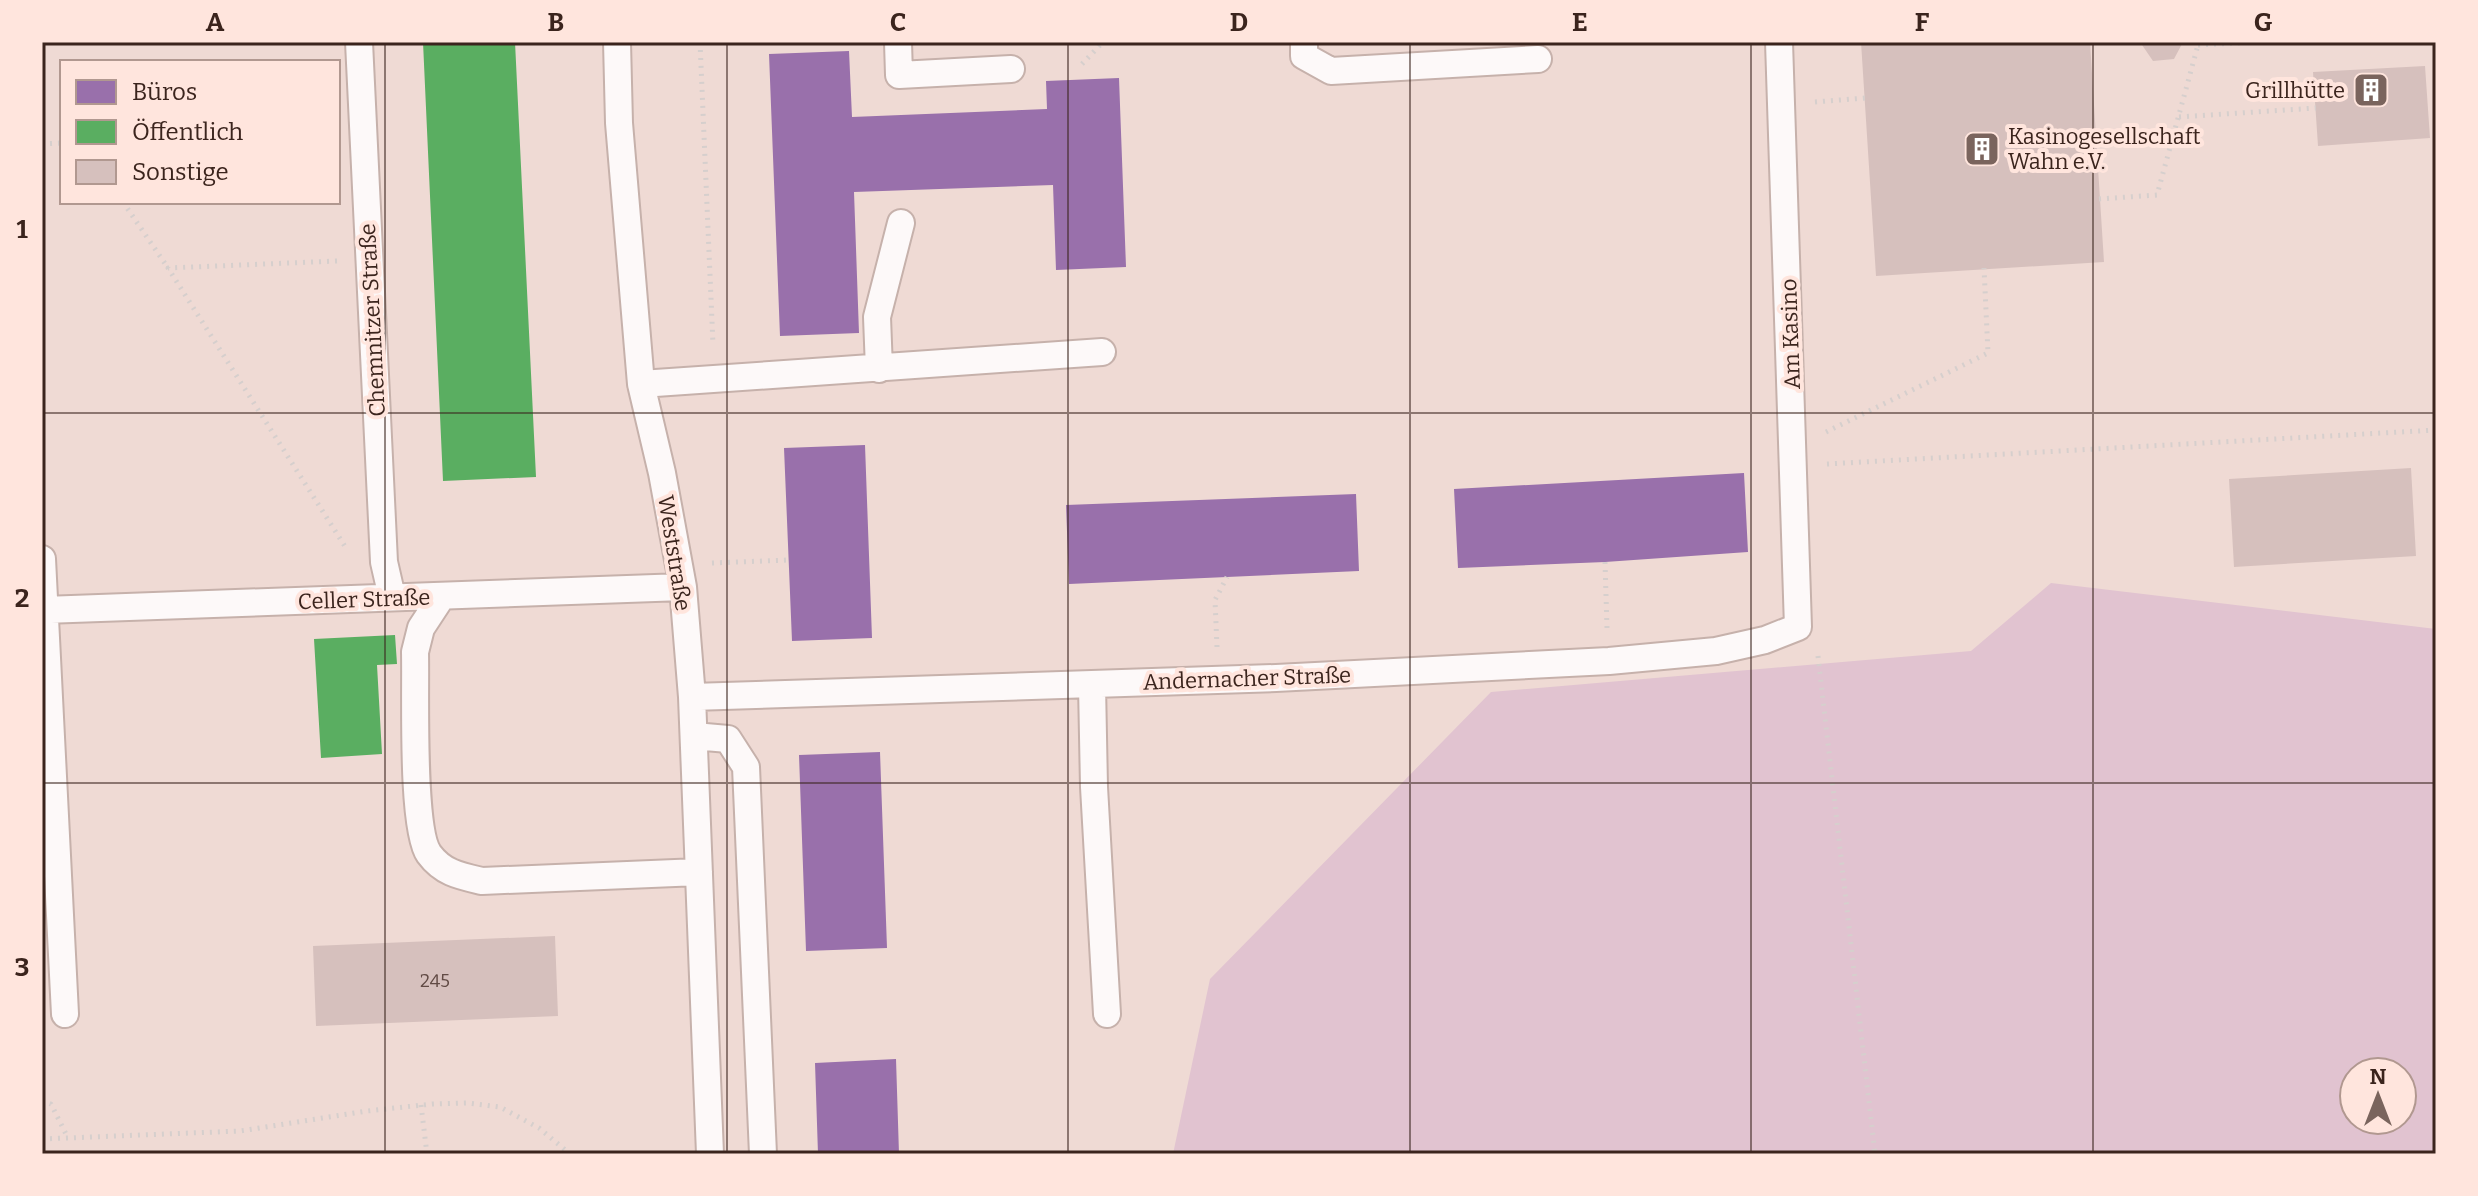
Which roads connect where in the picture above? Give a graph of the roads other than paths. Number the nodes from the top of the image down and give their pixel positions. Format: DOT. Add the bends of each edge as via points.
graph roads {
  1 [pos="359,42"];
  2 [pos="617,42"];
  3 [pos="898,42"];
  4 [pos="1304,42"];
  5 [pos="1779,42"];
  6 [pos="1538,59"];
  7 [pos="1011,69"];
  8 [pos="901,223"];
  9 [pos="1102,352"];
  10 [pos="879,369"];
  11 [pos="641,384"];
  12 [pos="42,559"];
  13 [pos="681,576"];
  14 [pos="442,596"];
  15 [pos="392,597"];
  16 [pos="44,610"];
  17 [pos="1798,627"];
  18 [pos="1092,685"];
  19 [pos="692,697"];
  20 [pos="694,736"];
  21 [pos="699,872"];
  22 [pos="65,1014"];
  23 [pos="1107,1014"];
  24 [pos="710,1154"];
  25 [pos="763,1154"];
  1 -- 15 [label="lane, Chemnitzer Straße" via="384,562"];
  2 -- 11 [label="lane, Weststraße"];
  3 -- 7 [label="lane" via="899,75"];
  4 -- 6 [label="lane" via="1304,56 1331,71"];
  5 -- 17 [label="lane, Am Kasino"];
  8 -- 10 [label="lane" via="877,317"];
  9 -- 10 [label="lane"];
  10 -- 11 [label="lane"];
  11 -- 13 [label="lane, Weststraße"];
  12 -- 16 [label="lane"];
  13 -- 14 [label="lane, Celler Straße"];
  13 -- 19 [label="lane, Weststraße"];
  14 -- 15 [label="lane, Celler Straße"];
  14 -- 21 [label="lane" via="421,628 415,652 418,817 427,852 448,873 482,881"];
  15 -- 16 [label="lane, Celler Straße"];
  16 -- 22 [label="lane"];
  17 -- 18 [label="lane, Andernacher Straße" via="1716,651 1609,661"];
  18 -- 19 [label="lane, Andernacher Straße"];
  18 -- 23 [label="lane"];
  19 -- 20 [label="lane, Weststraße"];
  20 -- 21 [label="lane, Weststraße"];
  20 -- 25 [label="lane" via="728,739 746,767"];
  21 -- 24 [label="lane, Weststraße"];
}
